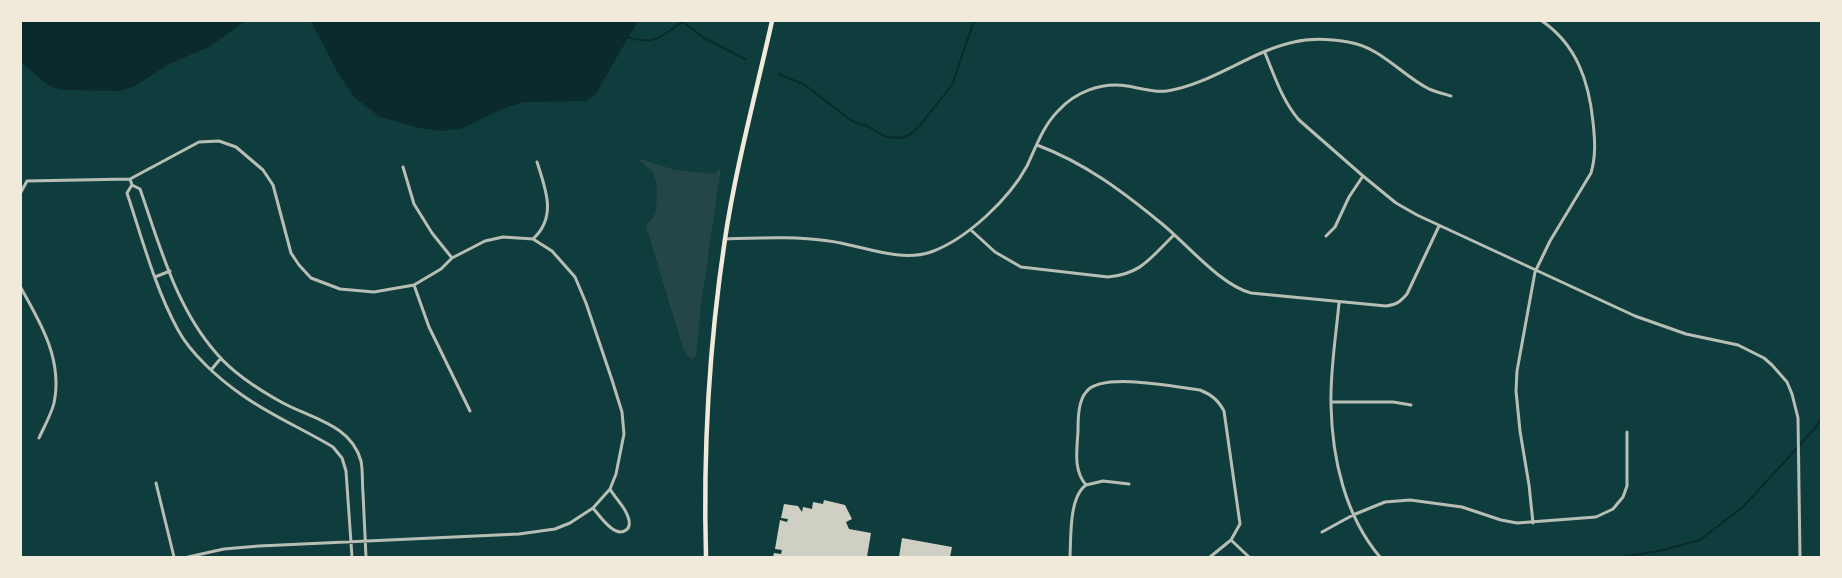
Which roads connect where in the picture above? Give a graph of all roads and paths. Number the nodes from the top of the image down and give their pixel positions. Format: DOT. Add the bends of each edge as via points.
graph roads {
  1 [pos="772,21"];
  2 [pos="1542,21"];
  3 [pos="1265,53"];
  4 [pos="1451,96"];
  5 [pos="1037,144"];
  6 [pos="537,162"];
  7 [pos="404,167"];
  8 [pos="1363,176"];
  9 [pos="21,179"];
  10 [pos="130,179"];
  11 [pos="27,181"];
  12 [pos="132,185"];
  13 [pos="21,192"];
  14 [pos="1439,226"];
  15 [pos="971,230"];
  16 [pos="1174,234"];
  17 [pos="1326,236"];
  18 [pos="533,239"];
  19 [pos="725,239"];
  20 [pos="452,258"];
  21 [pos="170,271"];
  22 [pos="1535,272"];
  23 [pos="155,277"];
  24 [pos="414,285"];
  25 [pos="21,288"];
  26 [pos="1339,302"];
  27 [pos="221,358"];
  28 [pos="211,370"];
  29 [pos="1331,402"];
  30 [pos="1412,405"];
  31 [pos="470,411"];
  32 [pos="1627,432"];
  33 [pos="39,438"];
  34 [pos="156,483"];
  35 [pos="1129,484"];
  36 [pos="1086,485"];
  37 [pos="610,489"];
  38 [pos="593,508"];
  39 [pos="1353,515"];
  40 [pos="1533,523"];
  41 [pos="1322,532"];
  42 [pos="1231,540"];
  43 [pos="365,542"];
  44 [pos="351,543"];
  45 [pos="174,557"];
  46 [pos="188,557"];
  47 [pos="352,557"];
  48 [pos="366,557"];
  49 [pos="706,557"];
  50 [pos="1070,557"];
  51 [pos="1210,557"];
  52 [pos="1249,557"];
  53 [pos="1380,557"];
  54 [pos="1800,557"];
  1 -- 19 [label="main road"];
  2 -- 22 [label="street" via="1568,44 1579,64 1589,92 1595,143 1591,174"];
  3 -- 4 [label="street" via="1293,42 1350,42 1379,54 1429,89"];
  3 -- 5 [label="street" via="1167,91 1114,85 1088,90 1059,109"];
  3 -- 8 [label="street" via="1287,105"];
  5 -- 15 [label="street" via="1011,190"];
  5 -- 16 [label="street" via="1107,180"];
  6 -- 18 [label="street" via="548,206 543,230"];
  7 -- 20 [label="street" via="414,204"];
  8 -- 14 [label="street" via="1396,203"];
  8 -- 17 [label="street"];
  9 -- 11 [label="street"];
  10 -- 11 [label="street"];
  10 -- 12 [label="street"];
  10 -- 24 [label="street" via="199,142 219,141 236,147 263,170 273,185 291,253 311,278 340,289 374,292"];
  11 -- 13 [label="street"];
  12 -- 21 [label="street" via="140,189"];
  12 -- 23 [label="street" via="127,193"];
  14 -- 22 [label="street"];
  14 -- 26 [label="street" via="1401,301 1386,306"];
  15 -- 16 [label="street" via="995,252 1021,267 1108,277 1137,270"];
  15 -- 19 [label="street" via="935,251 915,255 827,240"];
  16 -- 26 [label="street" via="1243,291"];
  18 -- 20 [label="street" via="485,240"];
  18 -- 37 [label="street" via="552,251 574,277 622,412 624,434"];
  19 -- 49 [label="main road" via="705,437"];
  20 -- 24 [label="street" via="441,270"];
  21 -- 23 [label="street"];
  21 -- 27 [label="street" via="187,313"];
  22 -- 40 [label="street" via="1516,391"];
  22 -- 54 [label="street" via="1660,326 1738,345 1772,365 1790,388 1798,418"];
  23 -- 28 [label="street" via="179,332"];
  24 -- 31 [label="street" via="429,327"];
  25 -- 33 [label="street" via="46,336 55,370 54,405"];
  26 -- 29 [label="street"];
  27 -- 28 [label="street"];
  27 -- 43 [label="street" via="284,403 345,433 362,462"];
  28 -- 44 [label="street" via="243,396 333,447 342,458"];
  29 -- 30 [label="street"];
  29 -- 39 [label="street" via="1332,427"];
  32 -- 40 [label="street" via="1627,486 1613,509 1596,517"];
  34 -- 45 [label="street"];
  35 -- 36 [label="street"];
  36 -- 42 [label="street" via="1076,459 1080,411 1086,391 1094,385 1115,381 1200,390 1218,399 1224,411 1240,516 1238,531"];
  36 -- 50 [label="street" via="1077,495 1074,507"];
  37 -- 38 [label="street"];
  37 -- 38 [label="street" via="628,516 627,530 616,531"];
  38 -- 43 [label="street" via="555,529"];
  39 -- 40 [label="street" via="1384,502 1410,501 1462,507 1501,520"];
  39 -- 41 [label="street"];
  39 -- 53 [label="street"];
  42 -- 51 [label="street"];
  42 -- 52 [label="street"];
  43 -- 44 [label="street"];
  43 -- 48 [label="street"];
  44 -- 46 [label="street" via="224,549"];
  44 -- 47 [label="street"];
}
